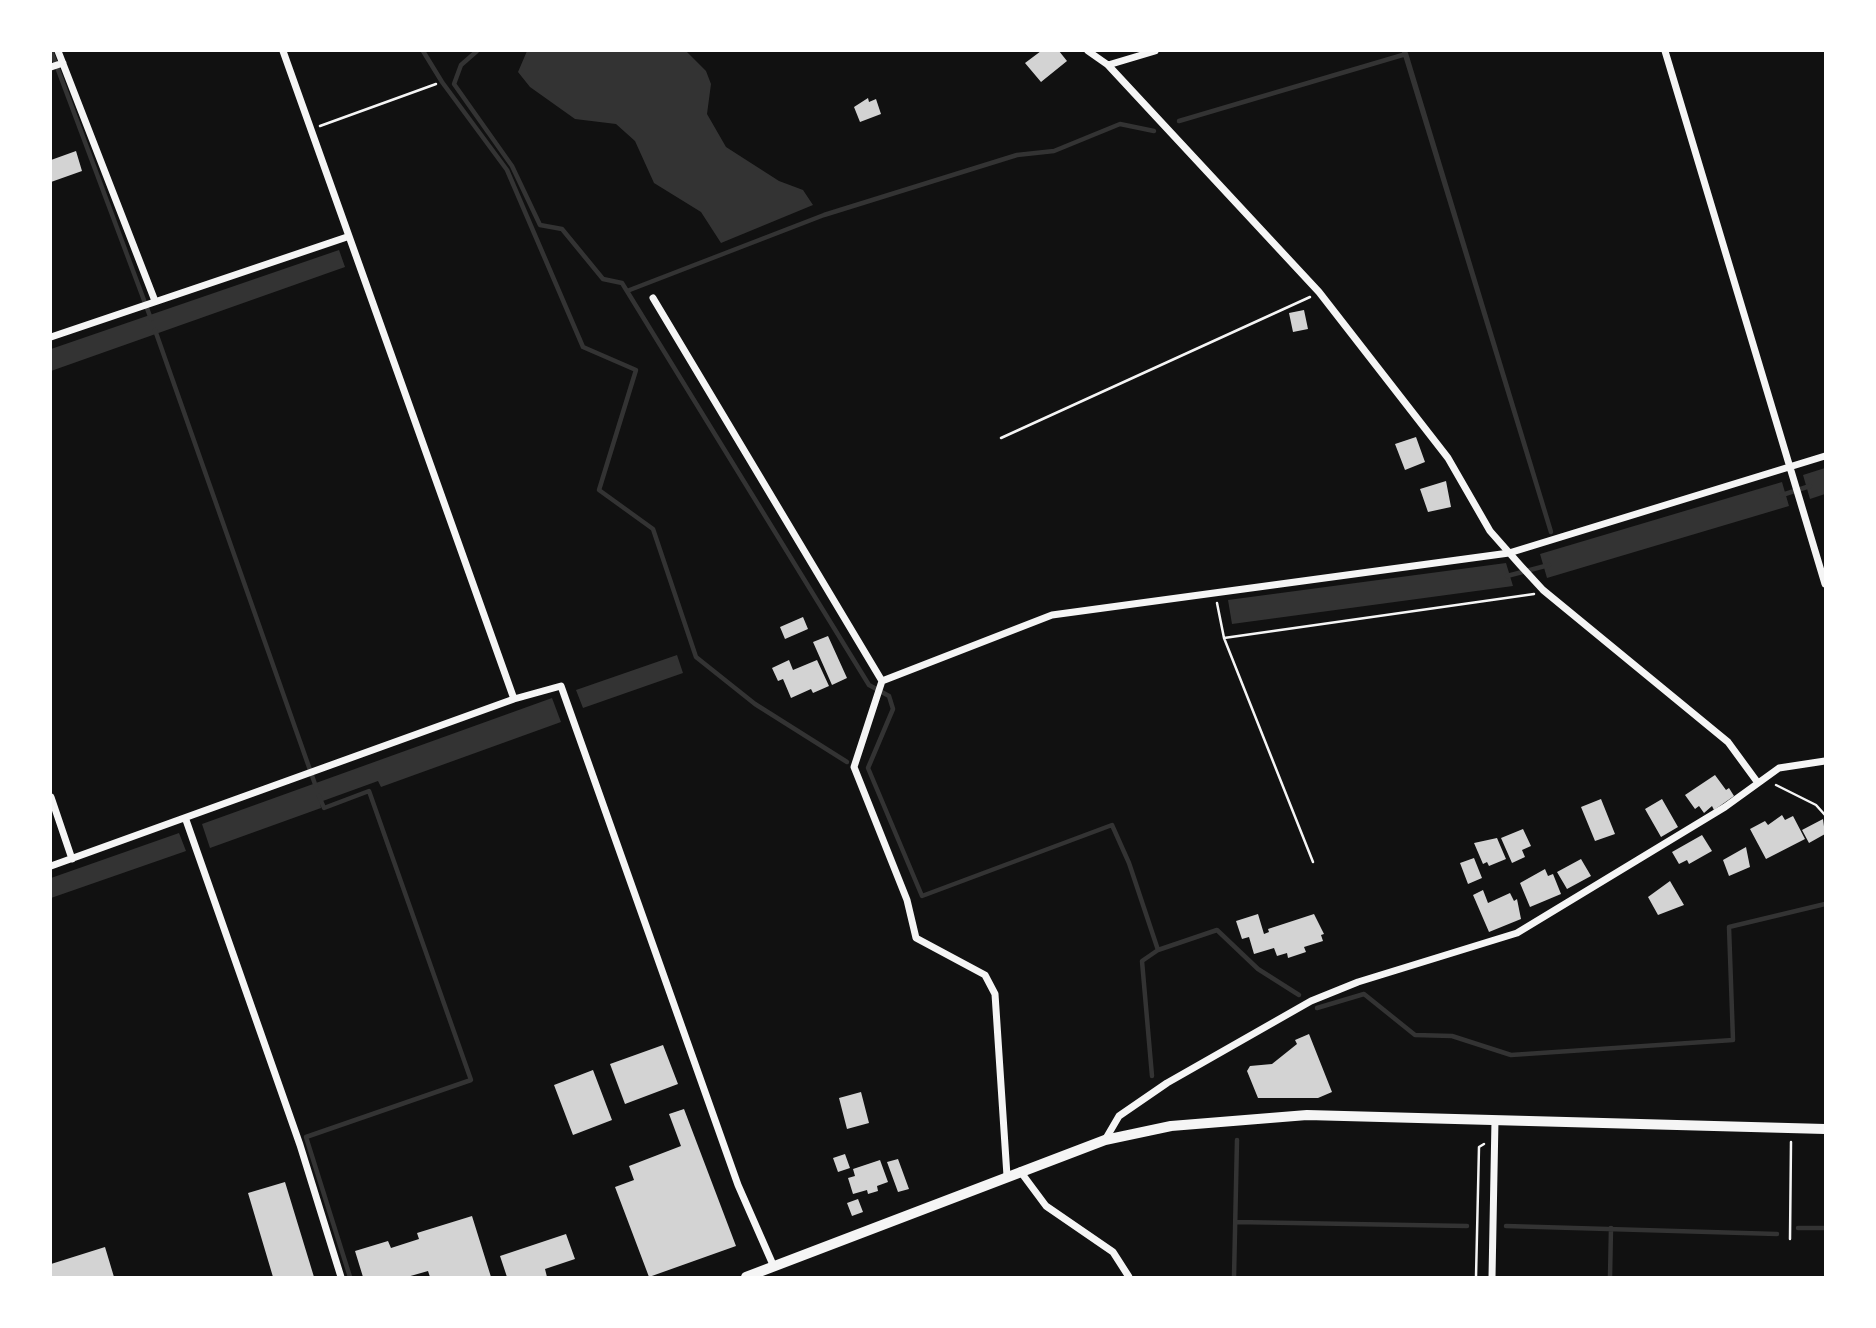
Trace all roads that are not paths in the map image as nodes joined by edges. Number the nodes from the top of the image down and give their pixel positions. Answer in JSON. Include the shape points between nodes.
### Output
{"nodes":[{"id":1,"x":58,"y":51,"type":"edge"},
{"id":2,"x":283,"y":51,"type":"edge"},
{"id":3,"x":1088,"y":51,"type":"edge"},
{"id":4,"x":1155,"y":51,"type":"edge"},
{"id":5,"x":1665,"y":51,"type":"edge"},
{"id":6,"x":62,"y":63,"type":"junction"},
{"id":7,"x":1108,"y":65,"type":"junction"},
{"id":8,"x":51,"y":67,"type":"edge"},
{"id":9,"x":347,"y":237,"type":"junction"},
{"id":10,"x":653,"y":298,"type":"dead end"},
{"id":11,"x":155,"y":301,"type":"junction"},
{"id":12,"x":51,"y":337,"type":"edge"},
{"id":13,"x":1825,"y":456,"type":"edge"},
{"id":14,"x":1790,"y":466,"type":"junction"},
{"id":15,"x":1509,"y":553,"type":"junction"},
{"id":16,"x":1825,"y":584,"type":"edge"},
{"id":17,"x":882,"y":681,"type":"junction"},
{"id":18,"x":514,"y":699,"type":"junction"},
{"id":19,"x":1825,"y":761,"type":"edge"},
{"id":20,"x":1758,"y":783,"type":"junction"},
{"id":21,"x":51,"y":797,"type":"edge"},
{"id":22,"x":186,"y":820,"type":"junction"},
{"id":23,"x":72,"y":859,"type":"junction"},
{"id":24,"x":51,"y":866,"type":"edge"},
{"id":25,"x":1495,"y":1121,"type":"junction"},
{"id":26,"x":1825,"y":1129,"type":"edge"},
{"id":27,"x":1105,"y":1140,"type":"junction"},
{"id":28,"x":1020,"y":1171,"type":"junction"},
{"id":29,"x":1007,"y":1176,"type":"junction"},
{"id":30,"x":774,"y":1267,"type":"junction"},
{"id":31,"x":341,"y":1277,"type":"edge"},
{"id":32,"x":746,"y":1277,"type":"edge"},
{"id":33,"x":1129,"y":1277,"type":"edge"},
{"id":34,"x":1492,"y":1277,"type":"edge"}],
"edges":[{"from":1,"to":6,"type":"street"},
{"from":2,"to":9,"type":"street"},
{"from":3,"to":7,"type":"street"},
{"from":4,"to":7,"type":"street"},
{"from":5,"to":14,"type":"street"},
{"from":6,"to":8,"type":"street"},
{"from":6,"to":11,"type":"street"},
{"from":7,"to":15,"type":"street","via":[[1319,292],[1448,458],[1490,531]]},
{"from":9,"to":11,"type":"street"},
{"from":9,"to":18,"type":"street"},
{"from":10,"to":17,"type":"street"},
{"from":11,"to":12,"type":"street"},
{"from":13,"to":14,"type":"street"},
{"from":14,"to":15,"type":"street"},
{"from":14,"to":16,"type":"street"},
{"from":15,"to":17,"type":"street","via":[[1052,615]]},
{"from":15,"to":20,"type":"street","via":[[1543,590],[1728,742]]},
{"from":17,"to":29,"type":"street","via":[[854,767],[907,900],[916,938],[985,975],[995,994]]},
{"from":18,"to":22,"type":"street"},
{"from":18,"to":30,"type":"street","via":[[561,686],[738,1185]]},
{"from":19,"to":20,"type":"street","via":[[1779,768]]},
{"from":20,"to":27,"type":"street","via":[[1517,933],[1311,1001],[1167,1083],[1119,1116]]},
{"from":21,"to":23,"type":"street"},
{"from":22,"to":23,"type":"street"},
{"from":22,"to":31,"type":"street","via":[[300,1145]]},
{"from":23,"to":24,"type":"street"},
{"from":25,"to":26,"type":"main road"},
{"from":25,"to":27,"type":"main road","via":[[1307,1115],[1171,1126]]},
{"from":25,"to":34,"type":"street"},
{"from":27,"to":28,"type":"main road"},
{"from":28,"to":29,"type":"main road"},
{"from":28,"to":33,"type":"street","via":[[1046,1206],[1113,1252]]},
{"from":29,"to":30,"type":"main road"},
{"from":30,"to":32,"type":"main road"}]}
